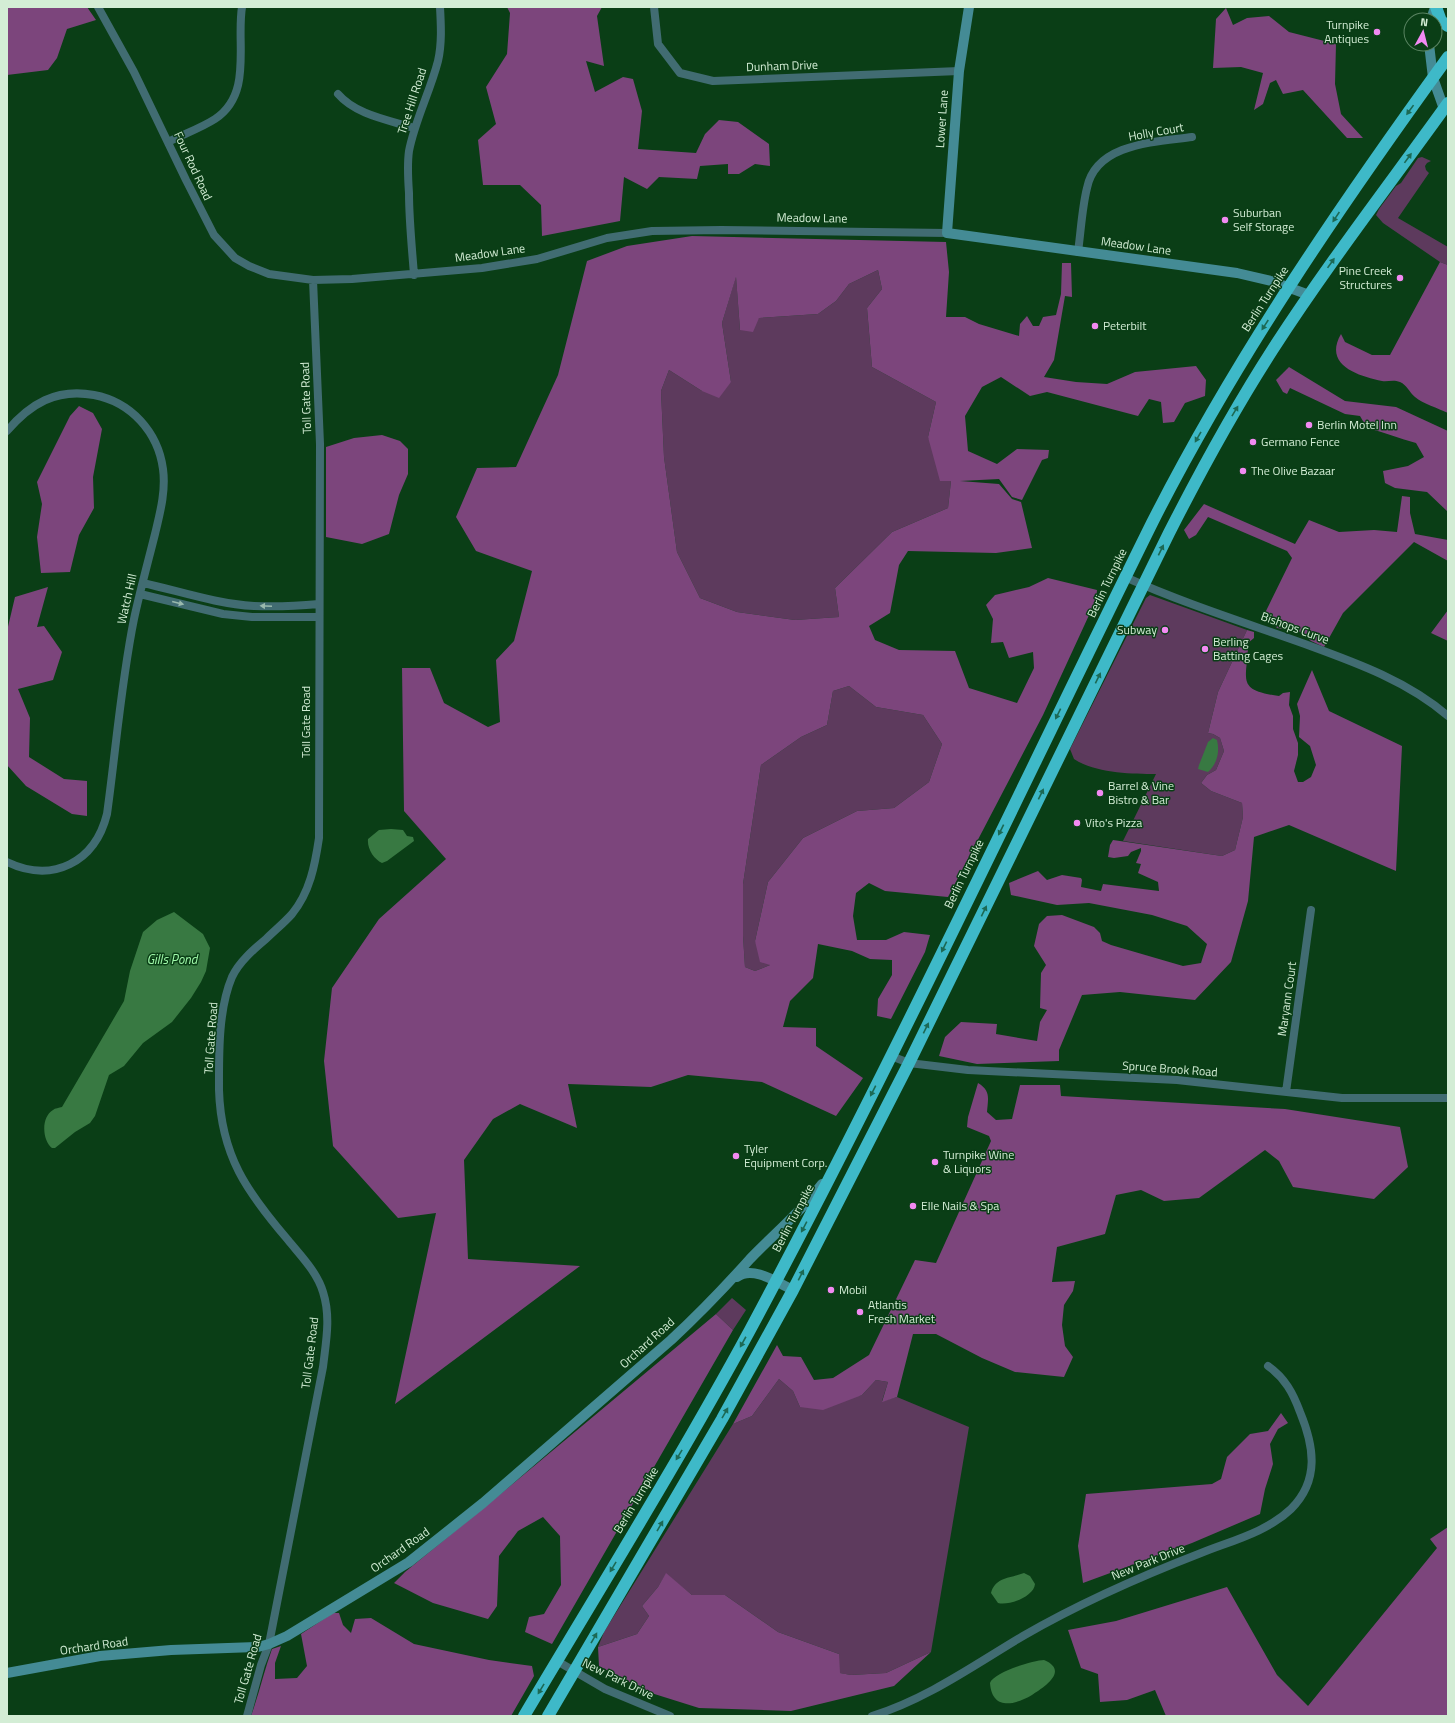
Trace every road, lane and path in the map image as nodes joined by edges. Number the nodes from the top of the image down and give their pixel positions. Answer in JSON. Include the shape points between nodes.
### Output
{"nodes":[{"id":1,"x":98,"y":7,"type":"edge"},
{"id":2,"x":242,"y":7,"type":"edge"},
{"id":3,"x":440,"y":7,"type":"edge"},
{"id":4,"x":654,"y":7,"type":"edge"},
{"id":5,"x":968,"y":7,"type":"edge"},
{"id":6,"x":1435,"y":7,"type":"edge"},
{"id":7,"x":1448,"y":26,"type":"edge"},
{"id":8,"x":1430,"y":52,"type":"edge"},
{"id":9,"x":1448,"y":57,"type":"edge"},
{"id":10,"x":959,"y":71,"type":"junction"},
{"id":11,"x":1433,"y":78,"type":"junction"},
{"id":12,"x":338,"y":94,"type":"dead end"},
{"id":13,"x":1446,"y":106,"type":"edge"},
{"id":14,"x":414,"y":128,"type":"junction"},
{"id":15,"x":1192,"y":137,"type":"dead end"},
{"id":16,"x":168,"y":142,"type":"junction"},
{"id":17,"x":947,"y":233,"type":"junction"},
{"id":18,"x":1078,"y":252,"type":"junction"},
{"id":19,"x":414,"y":275,"type":"junction"},
{"id":20,"x":313,"y":280,"type":"junction"},
{"id":21,"x":1289,"y":287,"type":"junction"},
{"id":22,"x":1309,"y":295,"type":"junction"},
{"id":23,"x":7,"y":431,"type":"edge"},
{"id":24,"x":1125,"y":577,"type":"junction"},
{"id":25,"x":143,"y":583,"type":"junction"},
{"id":26,"x":1144,"y":585,"type":"junction"},
{"id":27,"x":140,"y":594,"type":"junction"},
{"id":28,"x":198,"y":596,"type":"junction"},
{"id":29,"x":319,"y":604,"type":"junction"},
{"id":30,"x":196,"y":607,"type":"junction"},
{"id":31,"x":282,"y":607,"type":"junction"},
{"id":32,"x":319,"y":617,"type":"junction"},
{"id":33,"x":281,"y":618,"type":"junction"},
{"id":34,"x":1448,"y":716,"type":"edge"},
{"id":35,"x":7,"y":862,"type":"edge"},
{"id":36,"x":1311,"y":910,"type":"dead end"},
{"id":37,"x":891,"y":1056,"type":"junction"},
{"id":38,"x":909,"y":1063,"type":"junction"},
{"id":39,"x":1286,"y":1092,"type":"junction"},
{"id":40,"x":1448,"y":1098,"type":"edge"},
{"id":41,"x":835,"y":1168,"type":"junction"},
{"id":42,"x":775,"y":1282,"type":"junction"},
{"id":43,"x":730,"y":1283,"type":"junction"},
{"id":44,"x":793,"y":1290,"type":"junction"},
{"id":45,"x":1268,"y":1366,"type":"dead end"},
{"id":46,"x":269,"y":1644,"type":"junction"},
{"id":47,"x":557,"y":1661,"type":"junction"},
{"id":48,"x":574,"y":1671,"type":"junction"},
{"id":49,"x":7,"y":1673,"type":"edge"},
{"id":50,"x":247,"y":1716,"type":"edge"},
{"id":51,"x":524,"y":1716,"type":"edge"},
{"id":52,"x":548,"y":1716,"type":"edge"},
{"id":53,"x":670,"y":1716,"type":"edge"},
{"id":54,"x":872,"y":1716,"type":"edge"}],
"edges":[{"from":1,"to":16,"type":"street","name":"Four Rod Road","via":[[134,72]]},
{"from":2,"to":16,"type":"street","via":[[241,74],[233,100],[215,119]]},
{"from":3,"to":14,"type":"street","name":"Tree Hill Road","via":[[441,42],[438,60],[430,89]]},
{"from":4,"to":10,"type":"street","name":"Dunham Drive","via":[[658,44],[680,73],[713,81]]},
{"from":5,"to":10,"type":"street","name":"Lower Lane"},
{"from":6,"to":7,"type":"highway","via":[[1441,21]]},
{"from":8,"to":11,"type":"street"},
{"from":9,"to":11,"type":"highway","name":"Berlin Turnpike"},
{"from":10,"to":17,"type":"street","name":"Lower Lane"},
{"from":11,"to":13,"type":"street"},
{"from":11,"to":21,"type":"highway","name":"Berlin Turnpike","one_way":true},
{"from":12,"to":14,"type":"street","via":[[344,102],[356,109]]},
{"from":22,"to":13,"type":"highway","one_way":true},
{"from":14,"to":19,"type":"street","name":"Tree Hill Road","via":[[408,169]]},
{"from":15,"to":18,"type":"street","name":"Holly Court","via":[[1144,143],[1112,153],[1095,169],[1087,186]]},
{"from":16,"to":20,"type":"street","name":"Four Rod Road","via":[[206,222],[235,258],[269,274]]},
{"from":17,"to":18,"type":"street","name":"Meadow Lane"},
{"from":17,"to":19,"type":"street","name":"Meadow Lane","via":[[652,230],[607,238],[537,259]]},
{"from":18,"to":21,"type":"street","name":"Meadow Lane","via":[[1237,273]]},
{"from":19,"to":20,"type":"street","name":"Meadow Lane"},
{"from":20,"to":29,"type":"street","name":"Toll Gate Road","via":[[319,405]]},
{"from":21,"to":22,"type":"street","name":"Meadow Lane"},
{"from":21,"to":24,"type":"highway","name":"Berlin Turnpike","one_way":true,"via":[[1194,443]]},
{"from":26,"to":22,"type":"highway","one_way":true,"via":[[1190,492],[1233,414]]},
{"from":23,"to":25,"type":"street","name":"Watch Hill","via":[[32,407],[45,400],[72,393],[92,394],[111,400],[123,406],[142,422],[156,444],[164,484]]},
{"from":24,"to":26,"type":"street","name":"Bishops Curve"},
{"from":24,"to":37,"type":"highway","name":"Berlin Turnpike","one_way":true},
{"from":25,"to":27,"type":"street","name":"Watch Hill"},
{"from":25,"to":28,"type":"street"},
{"from":26,"to":34,"type":"street","name":"Bishops Curve","via":[[1370,669],[1418,693]]},
{"from":38,"to":26,"type":"highway","one_way":true},
{"from":27,"to":30,"type":"street","one_way":true},
{"from":27,"to":35,"type":"street","name":"Watch Hill","via":[[129,646],[103,830],[83,855],[72,863],[58,868],[32,871]]},
{"from":28,"to":30,"type":"street"},
{"from":31,"to":28,"type":"street","one_way":true,"via":[[253,606]]},
{"from":29,"to":31,"type":"street"},
{"from":29,"to":32,"type":"street","name":"Toll Gate Road"},
{"from":30,"to":33,"type":"street","via":[[252,618]]},
{"from":31,"to":33,"type":"street"},
{"from":32,"to":33,"type":"street"},
{"from":32,"to":46,"type":"street","name":"Toll Gate Road","via":[[320,810],[312,876],[292,914],[246,957],[233,976],[225,999],[221,1028],[222,1127],[232,1158],[243,1183],[258,1205],[315,1275],[323,1291],[328,1321],[323,1367]]},
{"from":36,"to":39,"type":"street","name":"Maryann Court"},
{"from":37,"to":38,"type":"street","name":"Spruce Brook Road"},
{"from":37,"to":41,"type":"highway","name":"Berlin Turnpike","one_way":true},
{"from":38,"to":39,"type":"street","name":"Spruce Brook Road","via":[[968,1070],[1177,1080]]},
{"from":44,"to":38,"type":"highway","one_way":true},
{"from":39,"to":40,"type":"street","name":"Spruce Brook Road","via":[[1342,1098]]},
{"from":41,"to":42,"type":"highway","name":"Berlin Turnpike","one_way":true},
{"from":41,"to":43,"type":"street","name":"Orchard Road","via":[[796,1215],[750,1259]]},
{"from":42,"to":43,"type":"street","name":"Orchard Road","via":[[753,1272],[744,1272]]},
{"from":42,"to":44,"type":"street","name":"Orchard Road"},
{"from":42,"to":47,"type":"highway","name":"Berlin Turnpike","one_way":true,"via":[[702,1416]]},
{"from":43,"to":46,"type":"street","name":"Orchard Road","via":[[671,1340],[484,1503],[428,1547],[387,1576],[287,1636]]},
{"from":48,"to":44,"type":"highway","one_way":true,"via":[[722,1419]]},
{"from":45,"to":54,"type":"street","name":"New Park Drive","via":[[1282,1378],[1293,1395],[1311,1443],[1308,1484],[1292,1509],[1265,1528],[1154,1571],[1086,1602],[1023,1636],[938,1688]]},
{"from":46,"to":49,"type":"street","name":"Orchard Road","via":[[247,1648],[171,1650],[100,1656]]},
{"from":46,"to":50,"type":"street","name":"Toll Gate Road"},
{"from":47,"to":48,"type":"street","name":"New Park Drive"},
{"from":47,"to":51,"type":"highway","name":"Berlin Turnpike","one_way":true},
{"from":48,"to":52,"type":"highway"},
{"from":48,"to":53,"type":"street","name":"New Park Drive","via":[[612,1692]]}]}
